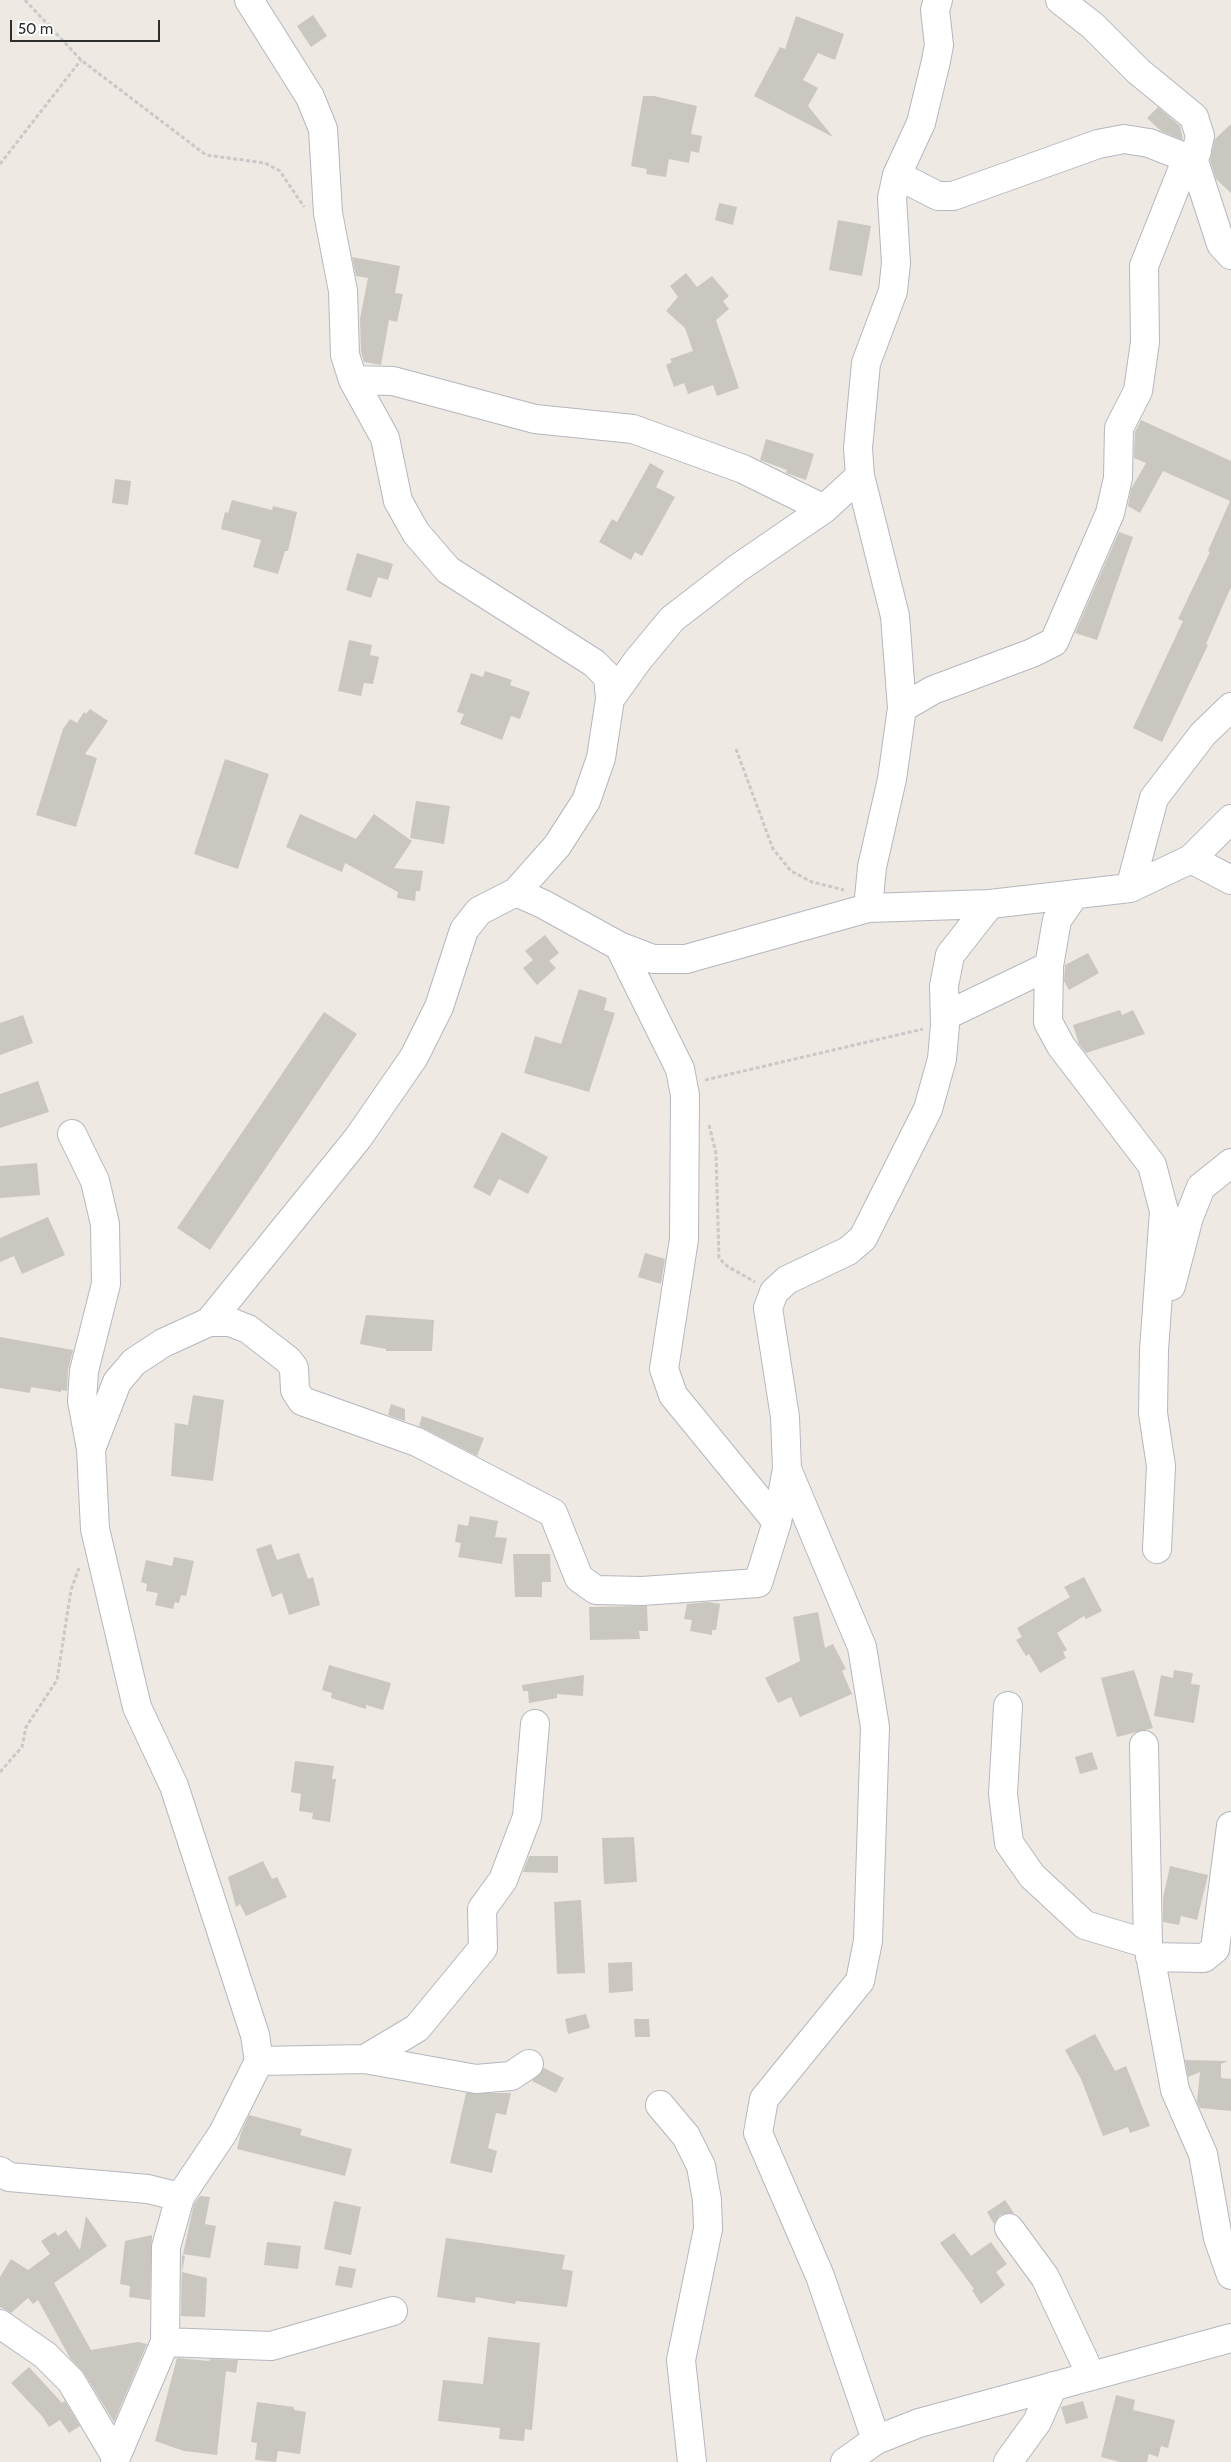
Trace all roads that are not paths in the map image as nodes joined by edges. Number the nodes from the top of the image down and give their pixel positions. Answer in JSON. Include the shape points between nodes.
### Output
{"nodes":[{"id":1,"x":249,"y":0,"type":"edge"},
{"id":2,"x":938,"y":0,"type":"edge"},
{"id":3,"x":1060,"y":0,"type":"edge"},
{"id":4,"x":1192,"y":154,"type":"junction"},
{"id":5,"x":897,"y":175,"type":"junction"},
{"id":6,"x":1231,"y":255,"type":"edge"},
{"id":7,"x":353,"y":380,"type":"junction"},
{"id":8,"x":860,"y":476,"type":"junction"},
{"id":9,"x":824,"y":509,"type":"junction"},
{"id":10,"x":610,"y":699,"type":"junction"},
{"id":11,"x":1231,"y":707,"type":"edge"},
{"id":12,"x":902,"y":708,"type":"junction"},
{"id":13,"x":1231,"y":819,"type":"edge"},
{"id":14,"x":1191,"y":859,"type":"junction"},
{"id":15,"x":1231,"y":880,"type":"edge"},
{"id":16,"x":1130,"y":888,"type":"junction"},
{"id":17,"x":516,"y":892,"type":"junction"},
{"id":18,"x":1075,"y":894,"type":"junction"},
{"id":19,"x":869,"y":902,"type":"junction"},
{"id":20,"x":990,"y":904,"type":"junction"},
{"id":21,"x":619,"y":946,"type":"junction"},
{"id":22,"x":1049,"y":966,"type":"junction"},
{"id":23,"x":945,"y":1020,"type":"junction"},
{"id":24,"x":72,"y":1134,"type":"dead end"},
{"id":25,"x":1231,"y":1163,"type":"edge"},
{"id":26,"x":209,"y":1322,"type":"junction"},
{"id":27,"x":1154,"y":1350,"type":"junction"},
{"id":28,"x":91,"y":1449,"type":"junction"},
{"id":29,"x":787,"y":1470,"type":"junction"},
{"id":30,"x":777,"y":1522,"type":"junction"},
{"id":31,"x":1158,"y":1549,"type":"dead end"},
{"id":32,"x":1008,"y":1706,"type":"dead end"},
{"id":33,"x":534,"y":1724,"type":"dead end"},
{"id":34,"x":1144,"y":1745,"type":"dead end"},
{"id":35,"x":1231,"y":1826,"type":"edge"},
{"id":36,"x":1149,"y":1951,"type":"junction"},
{"id":37,"x":365,"y":2059,"type":"junction"},
{"id":38,"x":259,"y":2061,"type":"junction"},
{"id":39,"x":529,"y":2064,"type":"dead end"},
{"id":40,"x":660,"y":2104,"type":"dead end"},
{"id":41,"x":0,"y":2171,"type":"edge"},
{"id":42,"x":180,"y":2197,"type":"junction"},
{"id":43,"x":1009,"y":2228,"type":"dead end"},
{"id":44,"x":1231,"y":2275,"type":"edge"},
{"id":45,"x":393,"y":2311,"type":"dead end"},
{"id":46,"x":0,"y":2324,"type":"edge"},
{"id":47,"x":1231,"y":2338,"type":"edge"},
{"id":48,"x":166,"y":2342,"type":"junction"},
{"id":49,"x":1091,"y":2375,"type":"junction"},
{"id":50,"x":1053,"y":2386,"type":"junction"},
{"id":51,"x":876,"y":2440,"type":"junction"},
{"id":52,"x":115,"y":2460,"type":"edge"},
{"id":53,"x":692,"y":2462,"type":"edge"},
{"id":54,"x":845,"y":2462,"type":"edge"},
{"id":55,"x":1008,"y":2462,"type":"edge"}],
"edges":[{"from":1,"to":7,"type":"street","via":[[310,96],[323,129],[328,213],[343,291],[345,355]]},
{"from":2,"to":5,"type":"street","via":[[936,61],[921,123]]},
{"from":3,"to":4,"type":"street","via":[[1094,26],[1138,71],[1194,117],[1200,136]]},
{"from":4,"to":5,"type":"street","via":[[1124,139],[1098,144],[953,196],[938,196]]},
{"from":4,"to":6,"type":"street","via":[[1221,244]]},
{"from":4,"to":12,"type":"street","via":[[1144,266],[1145,342],[1138,391],[1119,428],[1118,478],[1110,513],[1059,633],[1054,642],[1032,653],[933,690]]},
{"from":5,"to":8,"type":"street","via":[[892,198],[896,263],[893,291],[866,363],[858,448]]},
{"from":7,"to":9,"type":"street","via":[[393,381],[535,418],[633,429],[743,469]]},
{"from":7,"to":10,"type":"street","via":[[385,438],[398,501],[416,533],[448,570],[594,664],[608,677]]},
{"from":8,"to":9,"type":"street"},
{"from":8,"to":12,"type":"street","via":[[895,616]]},
{"from":9,"to":10,"type":"street","via":[[738,568],[672,620]]},
{"from":10,"to":17,"type":"street","via":[[601,758],[586,801],[557,846]]},
{"from":11,"to":16,"type":"street","via":[[1203,734],[1154,798]]},
{"from":12,"to":19,"type":"street","via":[[892,779],[872,867]]},
{"from":13,"to":14,"type":"street"},
{"from":14,"to":15,"type":"street"},
{"from":14,"to":16,"type":"street"},
{"from":16,"to":18,"type":"street"},
{"from":17,"to":21,"type":"street"},
{"from":17,"to":26,"type":"street","via":[[478,911],[464,930],[440,1007],[414,1057],[358,1138]]},
{"from":18,"to":20,"type":"street"},
{"from":18,"to":22,"type":"street","via":[[1057,920]]},
{"from":19,"to":20,"type":"street"},
{"from":19,"to":21,"type":"street","via":[[686,959],[653,959]]},
{"from":20,"to":23,"type":"street","via":[[950,955],[944,986]]},
{"from":21,"to":30,"type":"street","via":[[680,1069],[685,1095],[684,1239],[664,1370],[673,1396]]},
{"from":22,"to":23,"type":"street"},
{"from":22,"to":27,"type":"street","via":[[1048,1022],[1061,1046],[1152,1165],[1164,1211]]},
{"from":23,"to":29,"type":"street","via":[[942,1059],[928,1110],[863,1238],[848,1251],[787,1280],[774,1292],[768,1308],[785,1417]]},
{"from":24,"to":28,"type":"street","via":[[95,1181],[105,1224],[106,1284],[84,1371],[82,1402]]},
{"from":25,"to":27,"type":"street","via":[[1201,1187]]},
{"from":26,"to":28,"type":"street","via":[[163,1342],[134,1362],[117,1382]]},
{"from":26,"to":30,"type":"street","via":[[230,1322],[248,1329],[288,1360],[294,1368],[295,1390],[302,1401],[416,1442],[553,1512],[579,1578],[596,1590],[642,1591],[758,1583]]},
{"from":27,"to":31,"type":"street","via":[[1153,1413],[1160,1466]]},
{"from":28,"to":38,"type":"street","via":[[95,1529],[138,1708],[174,1786],[255,2035]]},
{"from":29,"to":30,"type":"street"},
{"from":29,"to":51,"type":"street","via":[[862,1647],[875,1727],[868,1942],[860,1980],[764,2099],[758,2133],[820,2276]]},
{"from":32,"to":36,"type":"street","via":[[1003,1794],[1009,1844],[1032,1876],[1085,1925]]},
{"from":33,"to":37,"type":"street","via":[[527,1817],[503,1880],[482,1909],[483,1948],[417,2028]]},
{"from":34,"to":36,"type":"street"},
{"from":35,"to":36,"type":"street","via":[[1215,1949],[1204,1958]]},
{"from":36,"to":44,"type":"street","via":[[1175,2090],[1203,2154],[1218,2238]]},
{"from":37,"to":38,"type":"street"},
{"from":37,"to":39,"type":"street","via":[[476,2079],[511,2076]]},
{"from":38,"to":42,"type":"street","via":[[223,2133]]},
{"from":40,"to":53,"type":"street","via":[[686,2136],[701,2166],[707,2200],[708,2229],[681,2360]]},
{"from":41,"to":42,"type":"street","via":[[9,2177],[148,2189]]},
{"from":42,"to":48,"type":"street","via":[[166,2247]]},
{"from":43,"to":49,"type":"street","via":[[1045,2277]]},
{"from":45,"to":48,"type":"street","via":[[271,2346]]},
{"from":46,"to":52,"type":"street","via":[[45,2355],[71,2381]]},
{"from":47,"to":49,"type":"street"},
{"from":48,"to":52,"type":"street"},
{"from":49,"to":50,"type":"street"},
{"from":50,"to":51,"type":"street","via":[[919,2423]]},
{"from":50,"to":55,"type":"street","via":[[1037,2422]]},
{"from":51,"to":54,"type":"street"}]}
